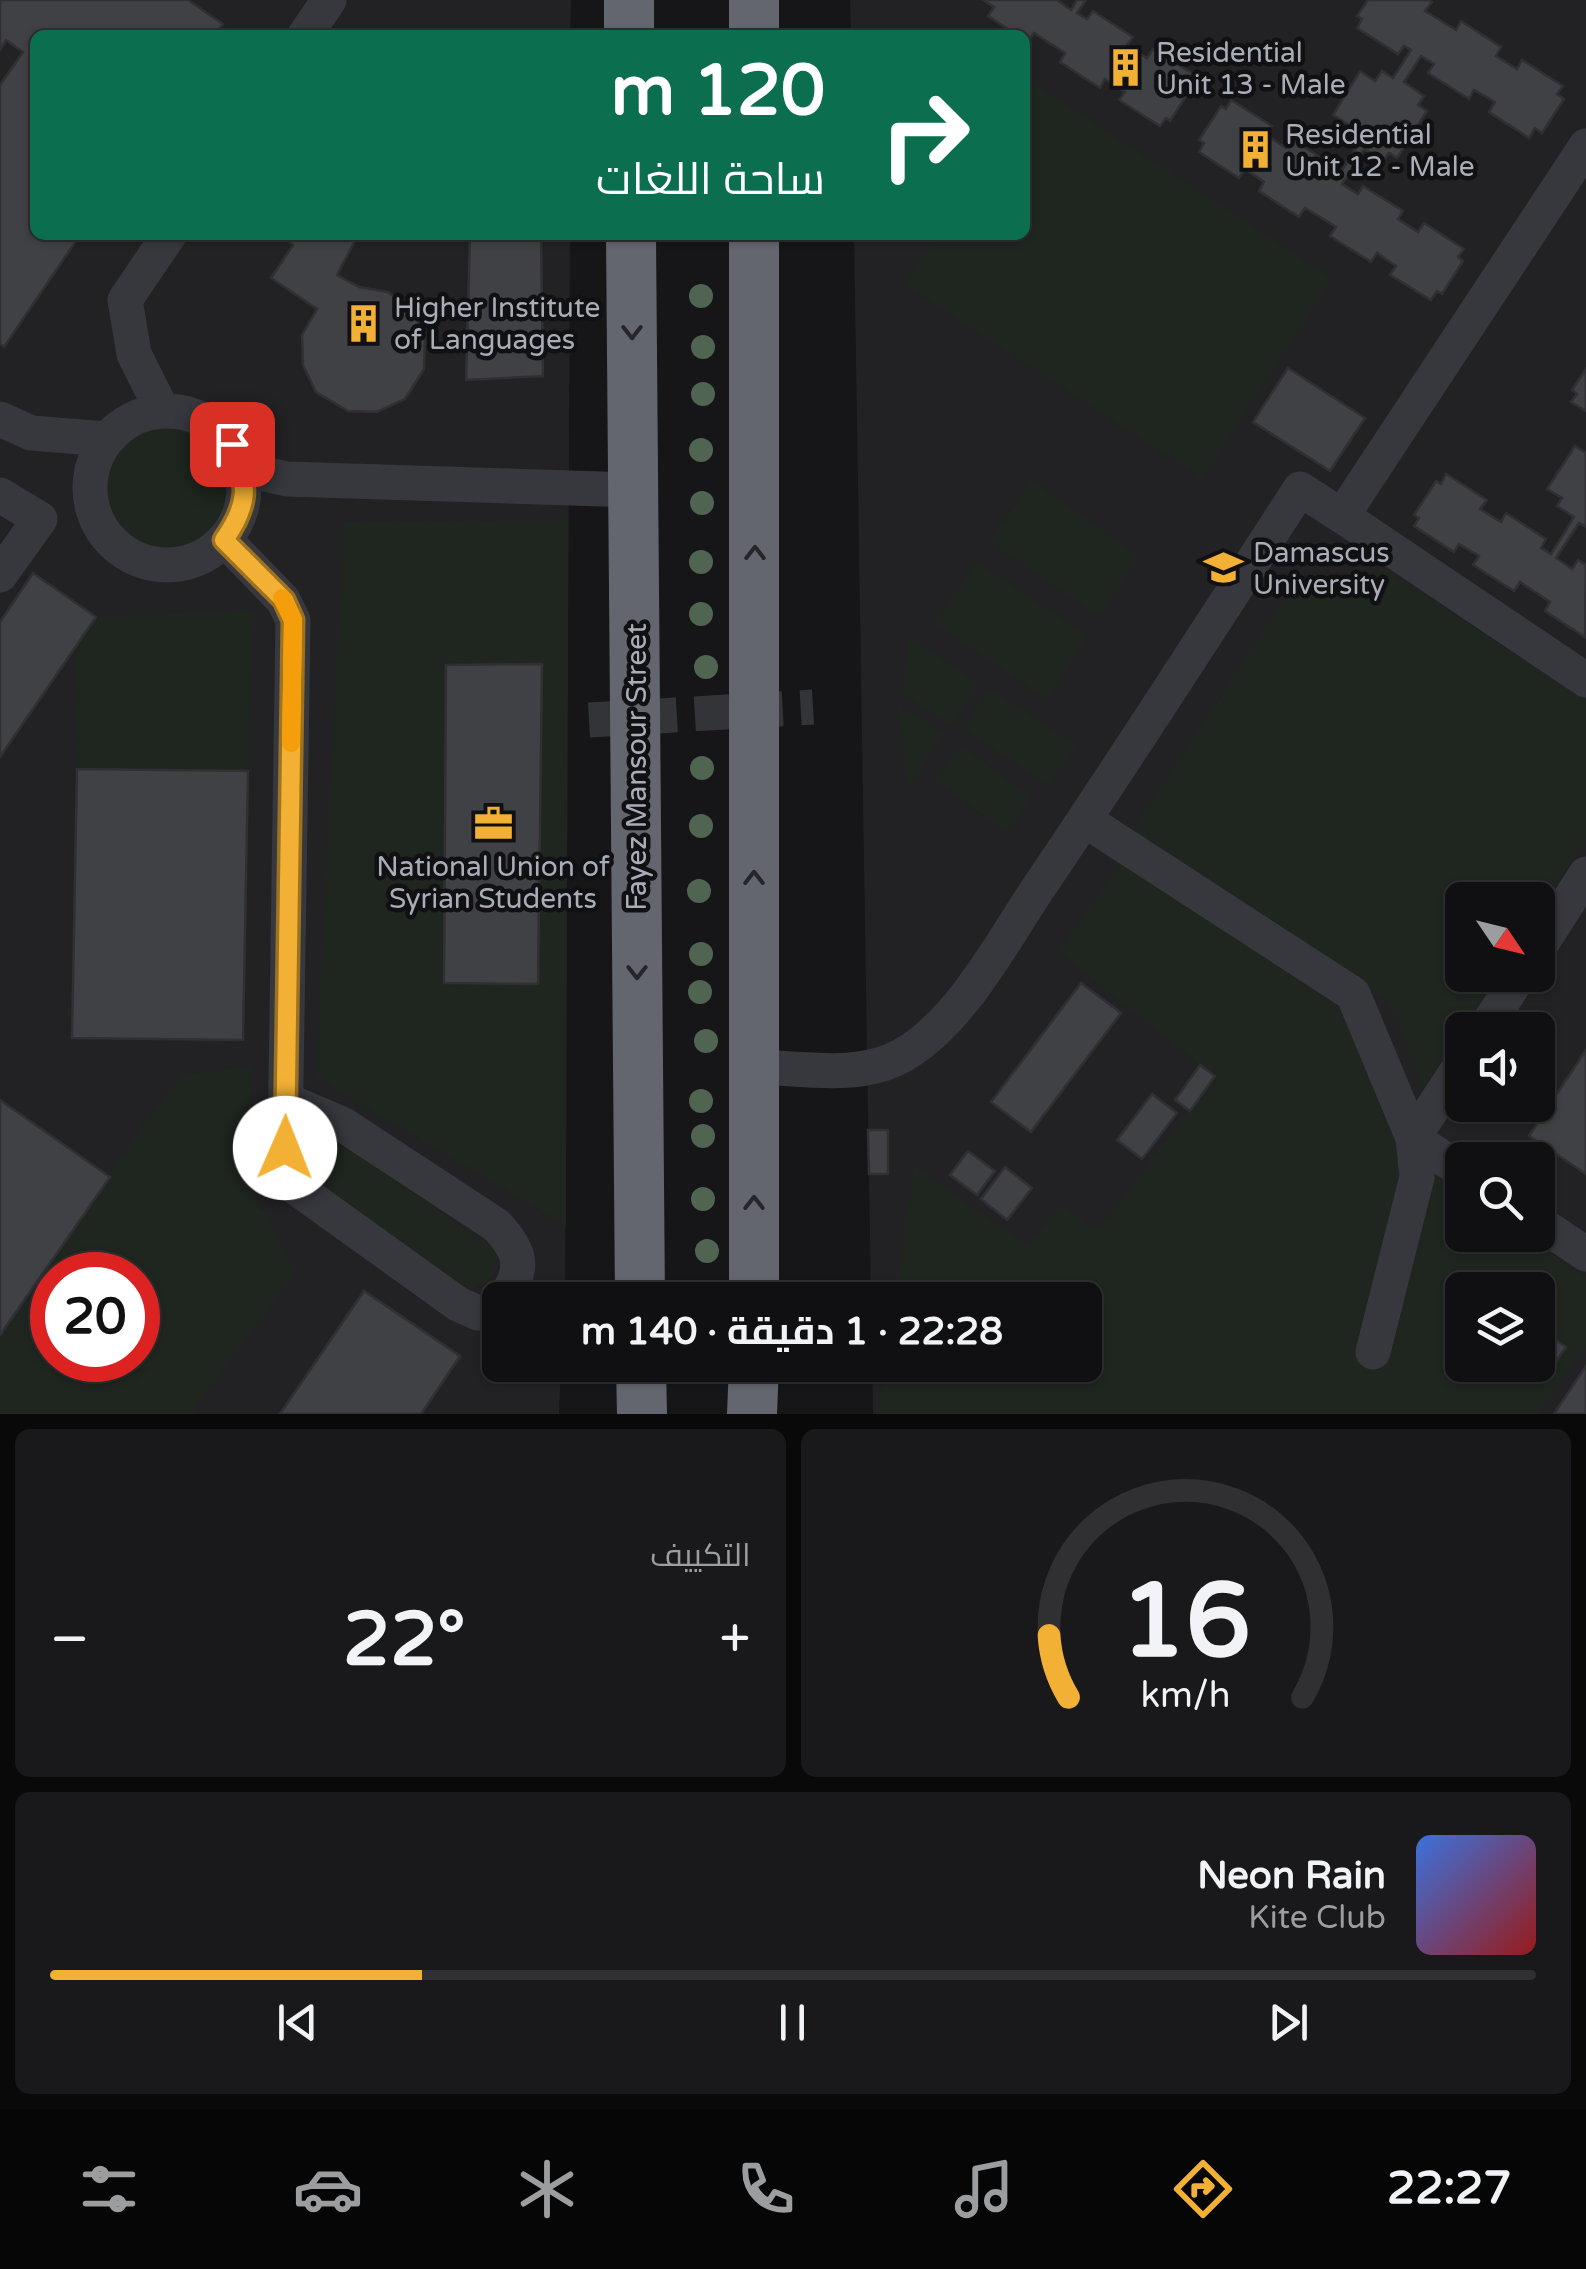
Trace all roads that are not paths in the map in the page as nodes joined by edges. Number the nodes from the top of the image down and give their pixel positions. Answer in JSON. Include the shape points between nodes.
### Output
{"nodes":[{"id":1,"x":629,"y":0,"type":"edge"},
{"id":2,"x":754,"y":0,"type":"edge"},
{"id":3,"x":629,"y":30,"type":"edge"},
{"id":4,"x":754,"y":30,"type":"edge"},
{"id":5,"x":1586,"y":146,"type":"edge"},
{"id":6,"x":166,"y":240,"type":"edge"},
{"id":7,"x":631,"y":240,"type":"edge"},
{"id":8,"x":754,"y":240,"type":"edge"},
{"id":9,"x":162,"y":410,"type":"junction"},
{"id":10,"x":0,"y":419,"type":"edge"},
{"id":11,"x":106,"y":439,"type":"junction"},
{"id":12,"x":243,"y":470,"type":"junction"},
{"id":13,"x":90,"y":479,"type":"junction"},
{"id":14,"x":633,"y":490,"type":"junction"},
{"id":15,"x":0,"y":495,"type":"edge"},
{"id":16,"x":1342,"y":516,"type":"junction"},
{"id":17,"x":40,"y":519,"type":"junction"},
{"id":18,"x":224,"y":540,"type":"junction"},
{"id":19,"x":0,"y":576,"type":"edge"},
{"id":20,"x":1586,"y":680,"type":"edge"},
{"id":21,"x":1084,"y":820,"type":"junction"},
{"id":22,"x":1586,"y":874,"type":"edge"},
{"id":23,"x":1555,"y":922,"type":"edge"},
{"id":24,"x":754,"y":1067,"type":"junction"},
{"id":25,"x":1445,"y":1089,"type":"edge"},
{"id":26,"x":286,"y":1100,"type":"junction"},
{"id":27,"x":1413,"y":1138,"type":"junction"},
{"id":28,"x":1445,"y":1160,"type":"edge"},
{"id":29,"x":1555,"y":1233,"type":"edge"},
{"id":30,"x":1586,"y":1254,"type":"edge"},
{"id":31,"x":512,"y":1282,"type":"edge"},
{"id":32,"x":640,"y":1282,"type":"edge"},
{"id":33,"x":754,"y":1282,"type":"edge"},
{"id":34,"x":482,"y":1313,"type":"edge"},
{"id":35,"x":1374,"y":1352,"type":"dead end"}],
"edges":[{"from":1,"to":3,"type":"highway"},
{"from":2,"to":4,"type":"highway"},
{"from":5,"to":16,"type":"lane"},
{"from":6,"to":9,"type":"lane","via":[[125,300],[134,354]]},
{"from":7,"to":14,"type":"highway","name":"Fayez Mansour Street","one_way":true},
{"from":24,"to":8,"type":"highway","one_way":true},
{"from":9,"to":11,"type":"lane","via":[[141,414]]},
{"from":9,"to":12,"type":"lane","via":[[214,425]]},
{"from":10,"to":11,"type":"lane","via":[[31,432]]},
{"from":11,"to":13,"type":"lane"},
{"from":12,"to":14,"type":"lane","via":[[287,478]]},
{"from":12,"to":18,"type":"lane","via":[[239,519]]},
{"from":13,"to":17,"type":"lane"},
{"from":13,"to":18,"type":"lane","via":[[99,526],[135,559],[182,564]]},
{"from":14,"to":32,"type":"highway","name":"Fayez Mansour Street","one_way":true},
{"from":15,"to":17,"type":"lane"},
{"from":16,"to":20,"type":"lane"},
{"from":16,"to":21,"type":"lane","via":[[1300,489]]},
{"from":17,"to":19,"type":"lane"},
{"from":18,"to":26,"type":"lane","via":[[284,600],[293,620]]},
{"from":21,"to":24,"type":"lane","via":[[936,1032],[902,1056],[864,1070]]},
{"from":21,"to":27,"type":"lane","via":[[1353,994]]},
{"from":22,"to":23,"type":"lane"},
{"from":33,"to":24,"type":"highway","one_way":true},
{"from":25,"to":27,"type":"lane"},
{"from":26,"to":31,"type":"lane","via":[[342,1124],[496,1225],[514,1244],[520,1266]]},
{"from":26,"to":34,"type":"lane","via":[[285,1148],[295,1186],[458,1304]]},
{"from":27,"to":28,"type":"lane"},
{"from":27,"to":35,"type":"lane","via":[[1417,1177]]},
{"from":29,"to":30,"type":"lane"}]}
